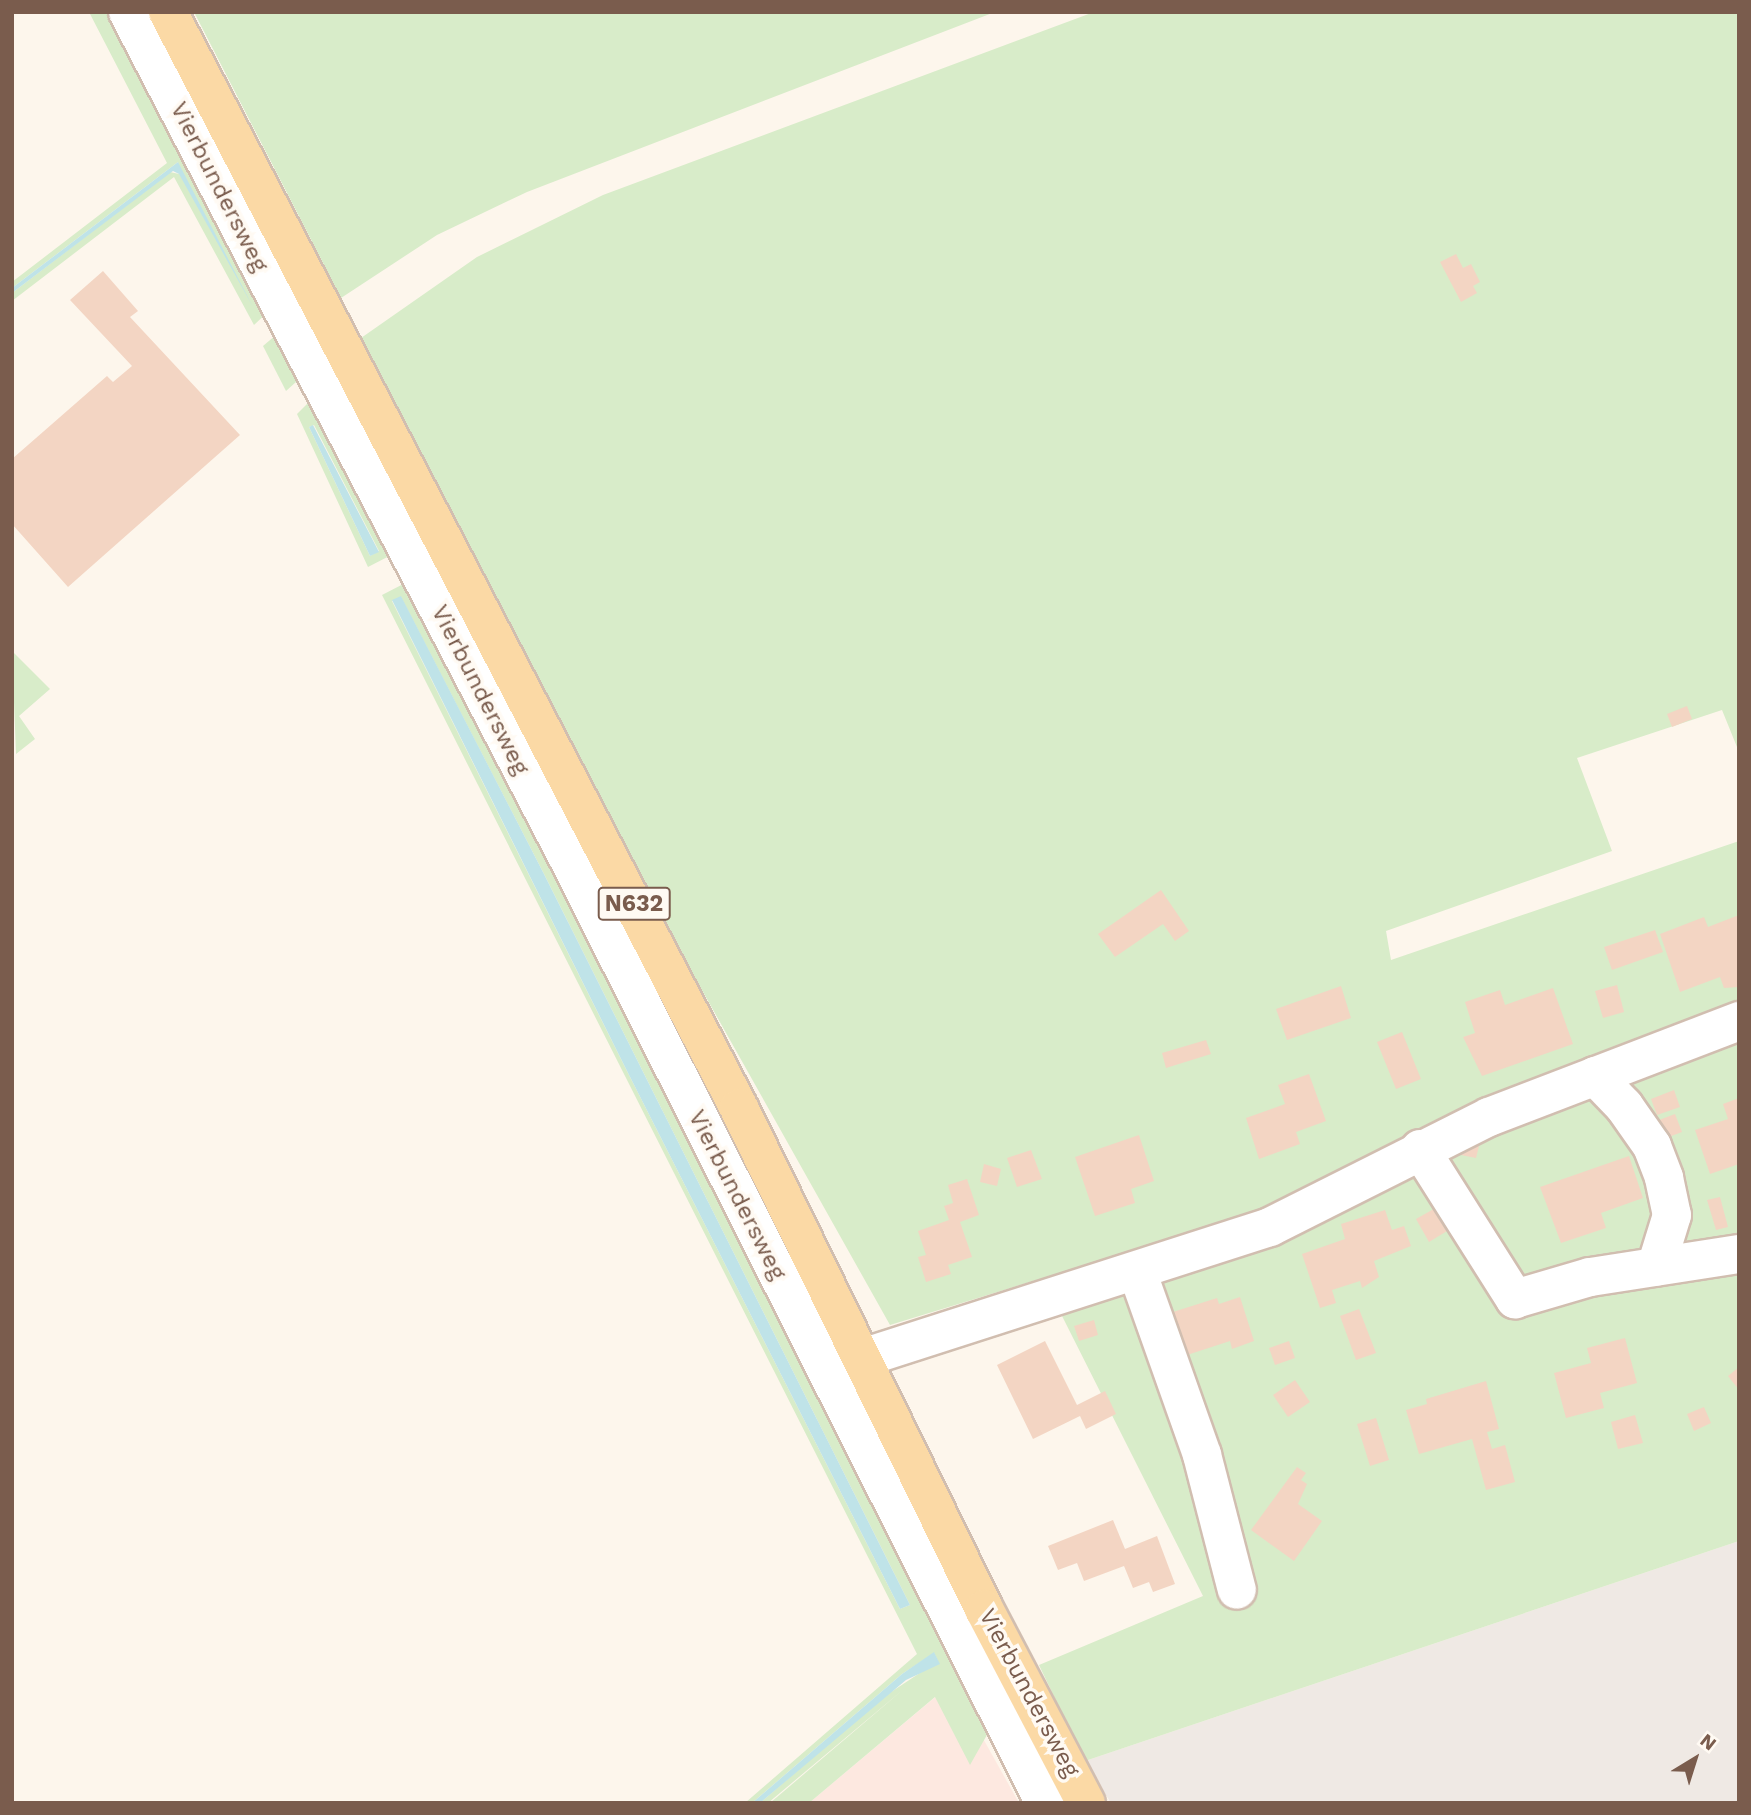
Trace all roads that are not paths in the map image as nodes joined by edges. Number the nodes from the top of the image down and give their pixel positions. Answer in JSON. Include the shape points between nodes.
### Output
{"nodes":[{"id":1,"x":128,"y":12,"type":"edge"},
{"id":2,"x":168,"y":12,"type":"edge"},
{"id":3,"x":1739,"y":1021,"type":"edge"},
{"id":4,"x":1595,"y":1076,"type":"junction"},
{"id":5,"x":1420,"y":1149,"type":"junction"},
{"id":6,"x":1739,"y":1254,"type":"edge"},
{"id":7,"x":1656,"y":1267,"type":"junction"},
{"id":8,"x":1137,"y":1271,"type":"junction"},
{"id":9,"x":861,"y":1357,"type":"junction"},
{"id":10,"x":825,"y":1370,"type":"junction"},
{"id":11,"x":1237,"y":1590,"type":"dead end"},
{"id":12,"x":1050,"y":1794,"type":"edge"}],
"edges":[{"from":1,"to":10,"type":"street","name":"Vierbundersweg","via":[[567,856]]},
{"from":2,"to":9,"type":"main road","name":"Vierbundersweg","number":"N632","via":[[733,1095]]},
{"from":3,"to":4,"type":"street"},
{"from":4,"to":5,"type":"street"},
{"from":4,"to":7,"type":"street","via":[[1624,1106],[1652,1146],[1664,1178],[1672,1215]]},
{"from":5,"to":7,"type":"street","via":[[1515,1299],[1590,1277]]},
{"from":5,"to":8,"type":"street","via":[[1270,1227]]},
{"from":6,"to":7,"type":"street"},
{"from":8,"to":9,"type":"street"},
{"from":8,"to":11,"type":"street","via":[[1194,1428]]},
{"from":9,"to":10,"type":"street"},
{"from":9,"to":12,"type":"main road","name":"Vierbundersweg","number":"N632"},
{"from":10,"to":12,"type":"street","name":"Vierbundersweg"}]}
